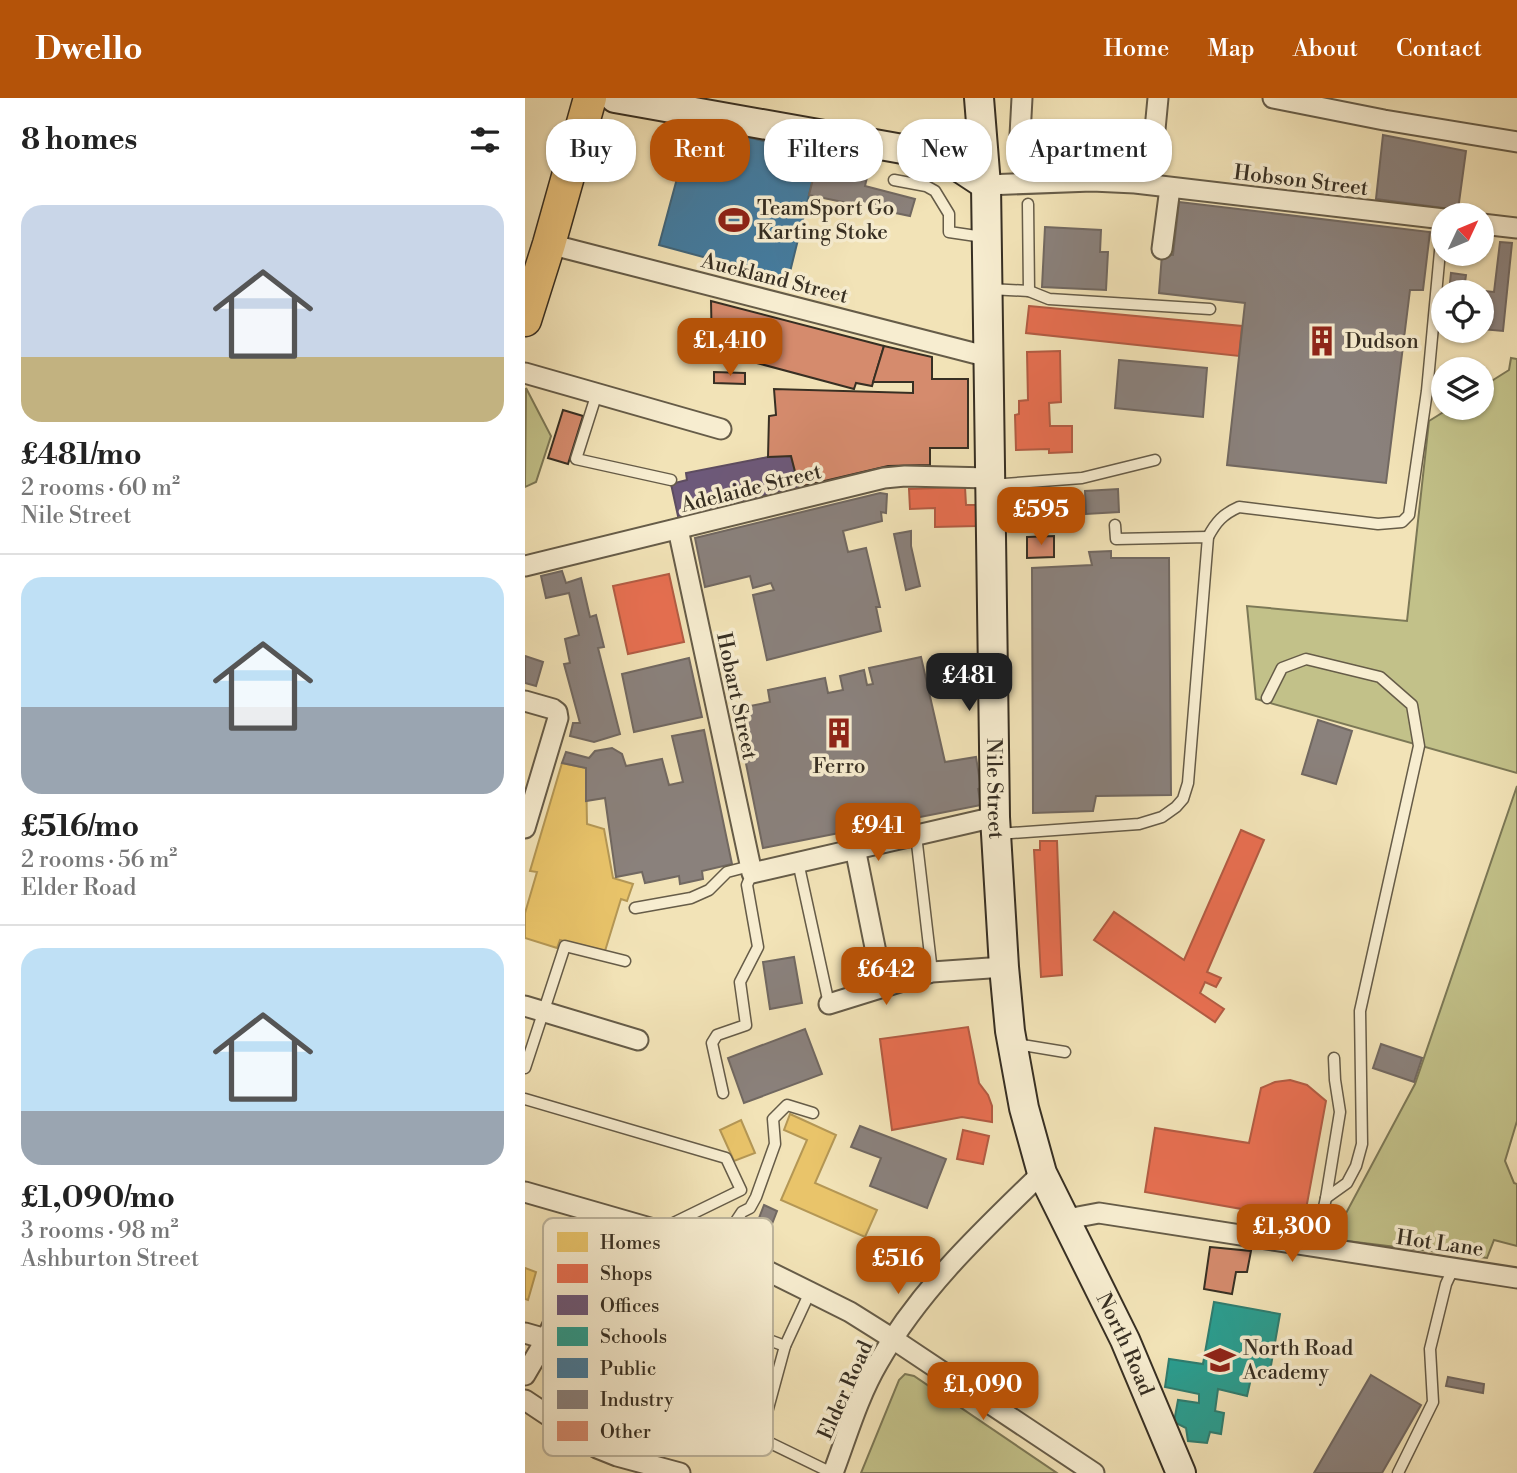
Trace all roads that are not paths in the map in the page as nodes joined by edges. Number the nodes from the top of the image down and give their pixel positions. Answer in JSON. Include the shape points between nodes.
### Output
{"nodes":[{"id":1,"x":590,"y":98,"type":"edge"},
{"id":2,"x":615,"y":98,"type":"edge"},
{"id":3,"x":979,"y":98,"type":"edge"},
{"id":4,"x":1022,"y":98,"type":"edge"},
{"id":5,"x":1158,"y":98,"type":"edge"},
{"id":6,"x":1273,"y":98,"type":"edge"},
{"id":7,"x":1350,"y":105,"type":"edge"},
{"id":8,"x":981,"y":119,"type":"edge"},
{"id":9,"x":1021,"y":119,"type":"edge"},
{"id":10,"x":1156,"y":119,"type":"edge"},
{"id":11,"x":1517,"y":142,"type":"edge"},
{"id":12,"x":897,"y":148,"type":"edge"},
{"id":13,"x":894,"y":180,"type":"dead end"},
{"id":14,"x":981,"y":182,"type":"edge"},
{"id":15,"x":986,"y":182,"type":"edge"},
{"id":16,"x":986,"y":185,"type":"junction"},
{"id":17,"x":1170,"y":188,"type":"junction"},
{"id":18,"x":1028,"y":204,"type":"dead end"},
{"id":19,"x":1431,"y":218,"type":"edge"},
{"id":20,"x":1495,"y":225,"type":"edge"},
{"id":21,"x":1517,"y":228,"type":"edge"},
{"id":22,"x":987,"y":236,"type":"junction"},
{"id":23,"x":549,"y":244,"type":"junction"},
{"id":24,"x":1162,"y":249,"type":"dead end"},
{"id":25,"x":1439,"y":266,"type":"edge"},
{"id":26,"x":988,"y":289,"type":"junction"},
{"id":27,"x":1029,"y":291,"type":"junction"},
{"id":28,"x":1210,"y":309,"type":"dead end"},
{"id":29,"x":525,"y":320,"type":"edge"},
{"id":30,"x":989,"y":357,"type":"junction"},
{"id":31,"x":525,"y":373,"type":"edge"},
{"id":32,"x":597,"y":393,"type":"junction"},
{"id":33,"x":721,"y":429,"type":"dead end"},
{"id":34,"x":1155,"y":460,"type":"dead end"},
{"id":35,"x":671,"y":480,"type":"dead end"},
{"id":36,"x":991,"y":482,"type":"junction"},
{"id":37,"x":1115,"y":525,"type":"dead end"},
{"id":38,"x":678,"y":529,"type":"junction"},
{"id":39,"x":1208,"y":537,"type":"junction"},
{"id":40,"x":525,"y":566,"type":"edge"},
{"id":41,"x":1267,"y":698,"type":"dead end"},
{"id":42,"x":525,"y":701,"type":"edge"},
{"id":43,"x":995,"y":825,"type":"junction"},
{"id":44,"x":525,"y":828,"type":"edge"},
{"id":45,"x":916,"y":834,"type":"junction"},
{"id":46,"x":855,"y":848,"type":"junction"},
{"id":47,"x":798,"y":861,"type":"junction"},
{"id":48,"x":751,"y":870,"type":"junction"},
{"id":49,"x":635,"y":908,"type":"dead end"},
{"id":50,"x":625,"y":961,"type":"dead end"},
{"id":51,"x":1004,"y":967,"type":"junction"},
{"id":52,"x":932,"y":972,"type":"junction"},
{"id":53,"x":883,"y":987,"type":"junction"},
{"id":54,"x":829,"y":1004,"type":"joint"},
{"id":55,"x":534,"y":1009,"type":"edge"},
{"id":56,"x":638,"y":1040,"type":"dead end"},
{"id":57,"x":1012,"y":1044,"type":"junction"},
{"id":58,"x":1065,"y":1052,"type":"dead end"},
{"id":59,"x":1335,"y":1058,"type":"dead end"},
{"id":60,"x":525,"y":1068,"type":"edge"},
{"id":61,"x":723,"y":1093,"type":"dead end"},
{"id":62,"x":525,"y":1099,"type":"edge"},
{"id":63,"x":813,"y":1113,"type":"dead end"},
{"id":64,"x":1042,"y":1173,"type":"junction"},
{"id":65,"x":525,"y":1192,"type":"edge"},
{"id":66,"x":1326,"y":1198,"type":"junction"},
{"id":67,"x":605,"y":1216,"type":"joint"},
{"id":68,"x":612,"y":1218,"type":"edge"},
{"id":69,"x":683,"y":1218,"type":"edge"},
{"id":70,"x":738,"y":1218,"type":"edge"},
{"id":71,"x":1067,"y":1219,"type":"junction"},
{"id":72,"x":1315,"y":1247,"type":"junction"},
{"id":73,"x":1453,"y":1269,"type":"junction"},
{"id":74,"x":773,"y":1274,"type":"edge"},
{"id":75,"x":1517,"y":1278,"type":"edge"},
{"id":76,"x":810,"y":1292,"type":"junction"},
{"id":77,"x":525,"y":1333,"type":"edge"},
{"id":78,"x":543,"y":1338,"type":"edge"},
{"id":79,"x":893,"y":1339,"type":"junction"},
{"id":80,"x":773,"y":1341,"type":"edge"},
{"id":81,"x":543,"y":1344,"type":"edge"},
{"id":82,"x":785,"y":1346,"type":"junction"},
{"id":83,"x":525,"y":1375,"type":"edge"},
{"id":84,"x":773,"y":1392,"type":"edge"},
{"id":85,"x":525,"y":1400,"type":"edge"},
{"id":86,"x":543,"y":1412,"type":"edge"},
{"id":87,"x":773,"y":1444,"type":"edge"},
{"id":88,"x":617,"y":1456,"type":"edge"},
{"id":89,"x":680,"y":1473,"type":"edge"},
{"id":90,"x":833,"y":1473,"type":"edge"},
{"id":91,"x":1094,"y":1473,"type":"edge"},
{"id":92,"x":1181,"y":1473,"type":"edge"},
{"id":93,"x":1398,"y":1473,"type":"edge"}],
"edges":[{"from":1,"to":23,"type":"main road"},
{"from":2,"to":12,"type":"main road"},
{"from":3,"to":8,"type":"main road","name":"Nile Street"},
{"from":4,"to":9,"type":"street"},
{"from":5,"to":10,"type":"street"},
{"from":6,"to":7,"type":"street"},
{"from":7,"to":11,"type":"street"},
{"from":13,"to":22,"type":"lane","via":[[935,191],[949,214],[949,232]]},
{"from":14,"to":16,"type":"main road"},
{"from":15,"to":16,"type":"main road","name":"Nile Street"},
{"from":16,"to":17,"type":"street","name":"Hobson Street","via":[[1092,181]]},
{"from":16,"to":22,"type":"main road","name":"Nile Street"},
{"from":17,"to":19,"type":"street","name":"Hobson Street"},
{"from":17,"to":24,"type":"street"},
{"from":18,"to":27,"type":"lane"},
{"from":20,"to":21,"type":"street"},
{"from":22,"to":26,"type":"main road","name":"Nile Street"},
{"from":23,"to":29,"type":"main road"},
{"from":23,"to":30,"type":"street","name":"Auckland Street"},
{"from":25,"to":39,"type":"lane","via":[[1409,515],[1402,522],[1378,524],[1239,507],[1217,521]]},
{"from":26,"to":27,"type":"lane"},
{"from":26,"to":30,"type":"main road","name":"Nile Street"},
{"from":27,"to":28,"type":"lane","via":[[1049,299]]},
{"from":30,"to":36,"type":"main road","name":"Nile Street"},
{"from":31,"to":32,"type":"street"},
{"from":32,"to":33,"type":"street"},
{"from":32,"to":35,"type":"lane","via":[[576,459]]},
{"from":34,"to":36,"type":"lane","via":[[1082,478]]},
{"from":36,"to":38,"type":"street","name":"Adelaide Street","via":[[884,478]]},
{"from":36,"to":43,"type":"main road","name":"Nile Street"},
{"from":37,"to":39,"type":"lane","via":[[1116,539]]},
{"from":38,"to":40,"type":"street","name":"Adelaide Street"},
{"from":38,"to":48,"type":"street","name":"Hobart Street"},
{"from":39,"to":43,"type":"lane","via":[[1183,799],[1162,817],[1139,824]]},
{"from":41,"to":66,"type":"lane","via":[[1282,668],[1306,659],[1380,677],[1412,705],[1419,746],[1360,1011],[1361,1144],[1346,1182]]},
{"from":42,"to":44,"type":"street","via":[[558,712]]},
{"from":43,"to":45,"type":"street"},
{"from":43,"to":51,"type":"main road","name":"Nile Street"},
{"from":45,"to":46,"type":"street"},
{"from":45,"to":52,"type":"lane"},
{"from":46,"to":47,"type":"street"},
{"from":46,"to":53,"type":"street"},
{"from":47,"to":48,"type":"street"},
{"from":47,"to":54,"type":"lane"},
{"from":48,"to":49,"type":"lane","via":[[727,872],[709,890],[691,898]]},
{"from":48,"to":61,"type":"lane","via":[[747,886],[758,947],[740,982],[745,1025],[717,1035],[712,1044]]},
{"from":50,"to":55,"type":"lane","via":[[565,946]]},
{"from":51,"to":52,"type":"street"},
{"from":51,"to":57,"type":"main road","name":"Nile Street"},
{"from":52,"to":53,"type":"street"},
{"from":53,"to":54,"type":"street"},
{"from":55,"to":56,"type":"street"},
{"from":55,"to":60,"type":"lane"},
{"from":57,"to":58,"type":"lane"},
{"from":57,"to":64,"type":"main road","name":"Nile Street"},
{"from":59,"to":66,"type":"lane","via":[[1340,1112]]},
{"from":62,"to":69,"type":"lane","via":[[726,1158],[741,1190]]},
{"from":63,"to":70,"type":"lane","via":[[787,1105],[773,1119],[775,1144],[756,1197]]},
{"from":64,"to":71,"type":"main road","name":"Nile Street"},
{"from":64,"to":79,"type":"street","name":"Elder Road","via":[[961,1252]]},
{"from":65,"to":67,"type":"street"},
{"from":66,"to":72,"type":"lane"},
{"from":67,"to":68,"type":"street"},
{"from":71,"to":72,"type":"street","name":"Hot Lane","via":[[1099,1213]]},
{"from":71,"to":92,"type":"main road","name":"North Road"},
{"from":72,"to":73,"type":"street","name":"Hot Lane"},
{"from":73,"to":75,"type":"street","name":"Hot Lane"},
{"from":73,"to":93,"type":"lane","via":[[1430,1349],[1433,1402]]},
{"from":74,"to":76,"type":"street"},
{"from":76,"to":79,"type":"street"},
{"from":76,"to":82,"type":"lane"},
{"from":77,"to":78,"type":"street"},
{"from":79,"to":90,"type":"street","name":"Elder Road","via":[[857,1407]]},
{"from":79,"to":91,"type":"street"},
{"from":80,"to":82,"type":"lane"},
{"from":81,"to":83,"type":"street"},
{"from":82,"to":84,"type":"lane"},
{"from":85,"to":86,"type":"street"},
{"from":87,"to":90,"type":"lane"},
{"from":88,"to":89,"type":"street"}]}
